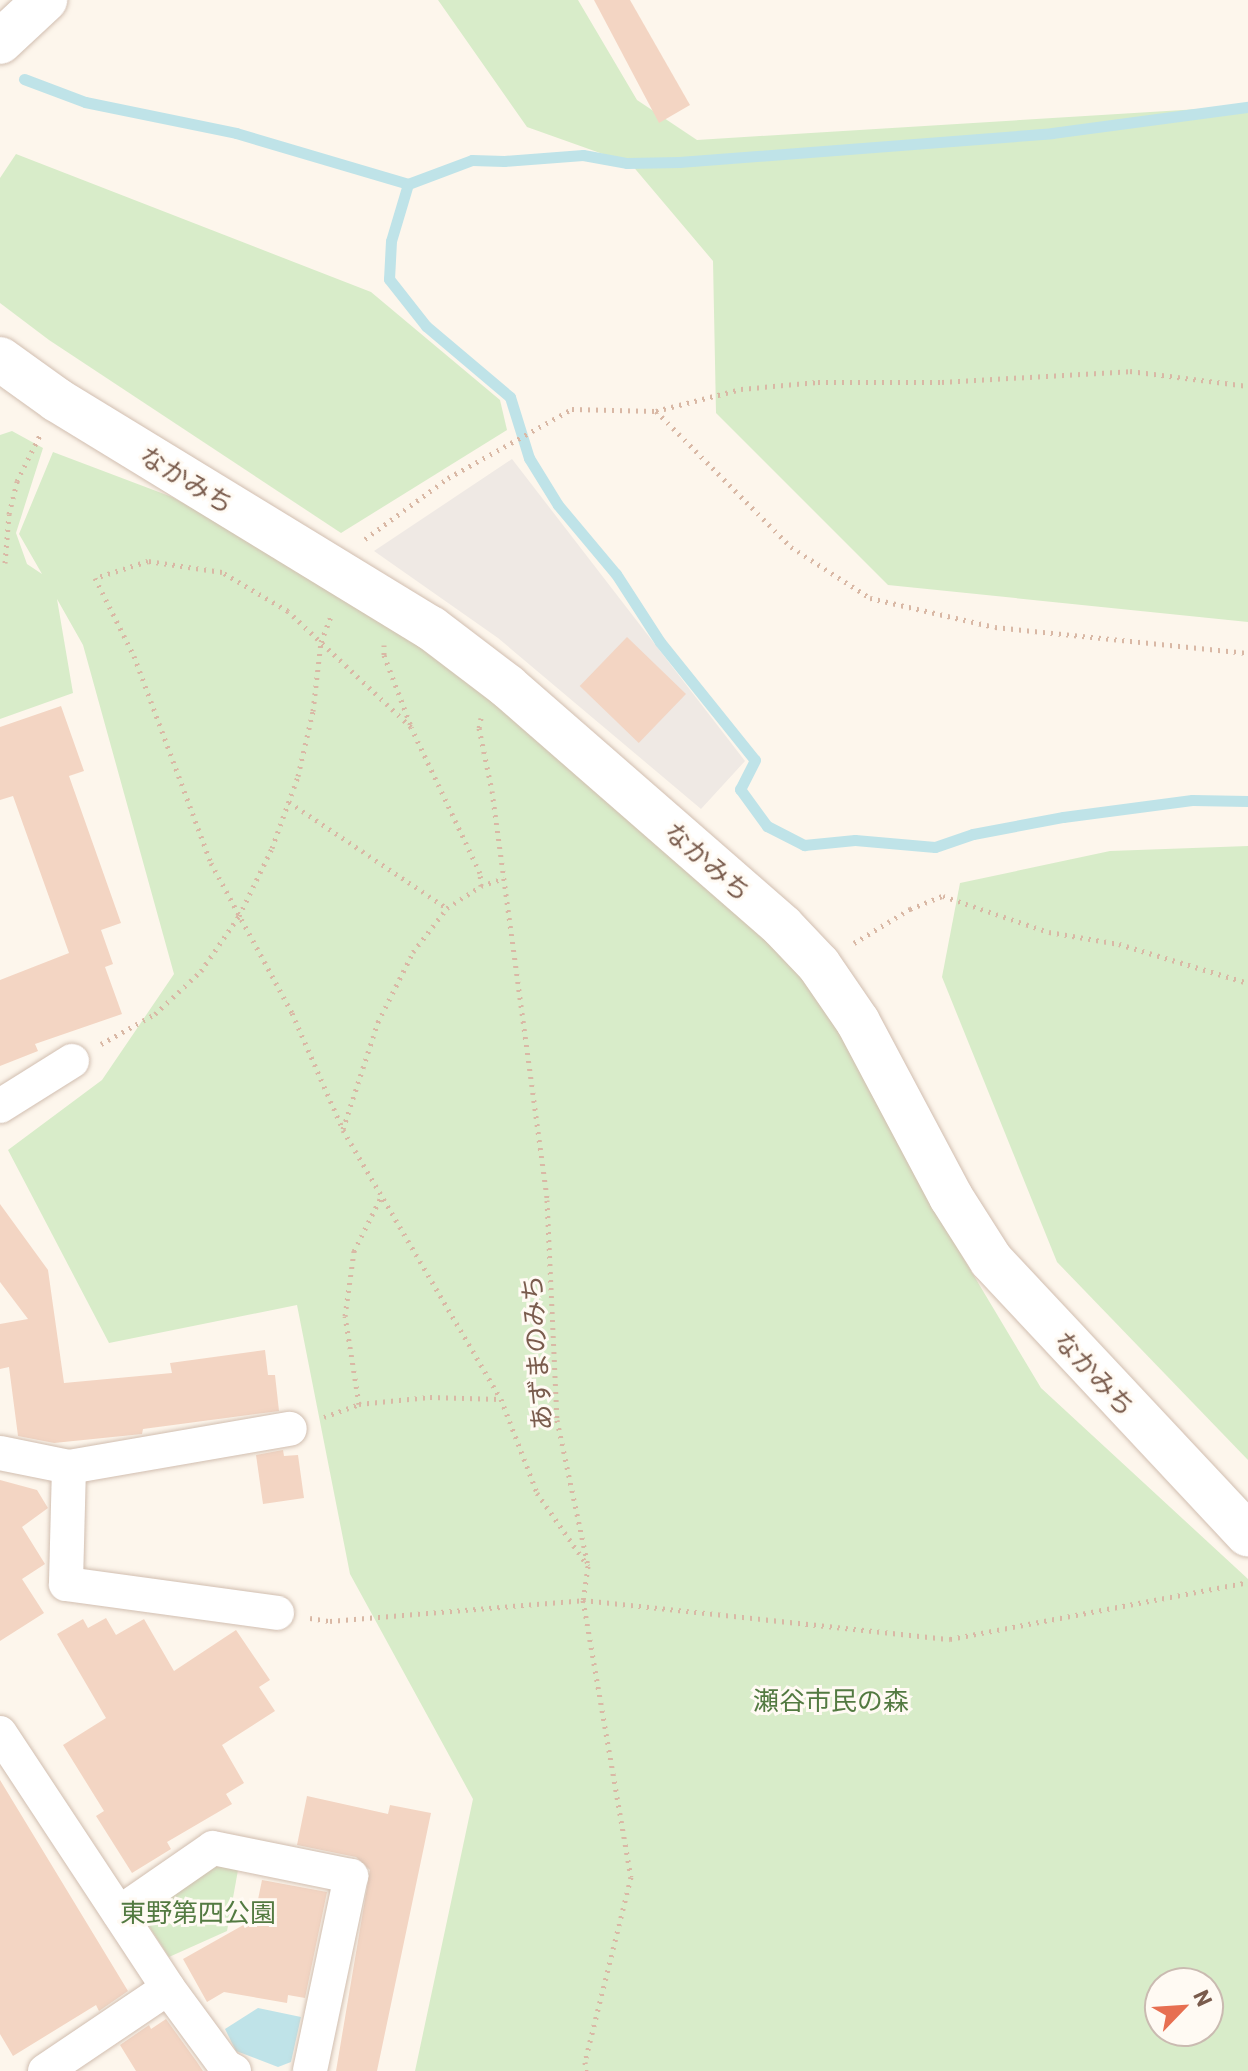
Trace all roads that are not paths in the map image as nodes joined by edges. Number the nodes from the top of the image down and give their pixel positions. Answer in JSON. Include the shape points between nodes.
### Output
{"nodes":[{"id":1,"x":45,"y":0,"type":"edge"},
{"id":2,"x":0,"y":42,"type":"edge"},
{"id":3,"x":0,"y":359,"type":"edge"},
{"id":4,"x":72,"y":1061,"type":"road end"},
{"id":5,"x":0,"y":1106,"type":"edge"},
{"id":6,"x":290,"y":1429,"type":"road end"},
{"id":7,"x":0,"y":1453,"type":"edge"},
{"id":8,"x":69,"y":1467,"type":"junction"},
{"id":9,"x":1248,"y":1535,"type":"edge"},
{"id":10,"x":277,"y":1613,"type":"road end"},
{"id":11,"x":0,"y":1733,"type":"edge"},
{"id":12,"x":119,"y":1913,"type":"junction"},
{"id":13,"x":168,"y":1988,"type":"junction"},
{"id":14,"x":45,"y":2071,"type":"edge"},
{"id":15,"x":234,"y":2071,"type":"edge"},
{"id":16,"x":310,"y":2071,"type":"edge"}],
"edges":[{"from":1,"to":2,"type":"street"},
{"from":3,"to":9,"type":"street","name":"なかみち","via":[[57,400],[387,600],[490,674],[782,926],[819,965],[858,1022],[951,1197],[991,1260]]},
{"from":4,"to":5,"type":"street"},
{"from":6,"to":8,"type":"street"},
{"from":7,"to":8,"type":"street"},
{"from":8,"to":10,"type":"street","via":[[66,1584]]},
{"from":11,"to":12,"type":"street"},
{"from":12,"to":13,"type":"street"},
{"from":12,"to":16,"type":"street","via":[[213,1848],[351,1876]]},
{"from":13,"to":14,"type":"street"},
{"from":13,"to":15,"type":"street"}]}
